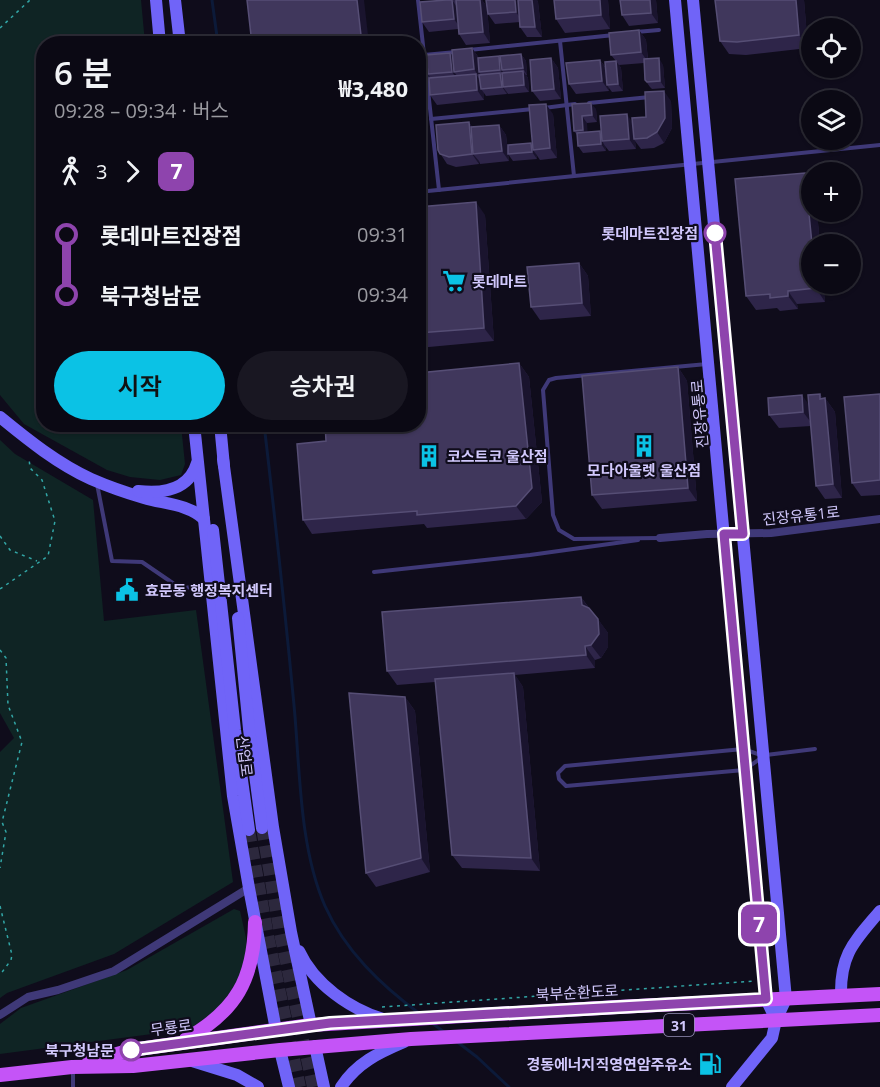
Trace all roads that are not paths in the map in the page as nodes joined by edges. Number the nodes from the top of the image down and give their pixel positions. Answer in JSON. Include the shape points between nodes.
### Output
{"nodes":[{"id":1,"x":156,"y":0,"type":"edge"},
{"id":2,"x":175,"y":0,"type":"edge"},
{"id":3,"x":418,"y":0,"type":"edge"},
{"id":4,"x":675,"y":0,"type":"edge"},
{"id":5,"x":693,"y":0,"type":"edge"},
{"id":6,"x":660,"y":30,"type":"dead end"},
{"id":7,"x":626,"y":33,"type":"edge"},
{"id":8,"x":615,"y":35,"type":"edge"},
{"id":9,"x":159,"y":36,"type":"edge"},
{"id":10,"x":179,"y":36,"type":"edge"},
{"id":11,"x":422,"y":36,"type":"edge"},
{"id":12,"x":560,"y":41,"type":"junction"},
{"id":13,"x":426,"y":55,"type":"edge"},
{"id":14,"x":426,"y":73,"type":"edge"},
{"id":15,"x":652,"y":96,"type":"edge"},
{"id":16,"x":588,"y":103,"type":"edge"},
{"id":17,"x":577,"y":104,"type":"edge"},
{"id":18,"x":567,"y":105,"type":"junction"},
{"id":19,"x":431,"y":119,"type":"junction"},
{"id":20,"x":880,"y":145,"type":"edge"},
{"id":21,"x":708,"y":163,"type":"junction"},
{"id":22,"x":691,"y":164,"type":"junction"},
{"id":23,"x":574,"y":176,"type":"junction"},
{"id":24,"x":439,"y":190,"type":"junction"},
{"id":25,"x":426,"y":191,"type":"edge"},
{"id":26,"x":709,"y":364,"type":"junction"},
{"id":27,"x":0,"y":417,"type":"edge"},
{"id":28,"x":195,"y":432,"type":"edge"},
{"id":29,"x":203,"y":432,"type":"edge"},
{"id":30,"x":221,"y":432,"type":"edge"},
{"id":31,"x":223,"y":459,"type":"junction"},
{"id":32,"x":198,"y":461,"type":"junction"},
{"id":33,"x":96,"y":480,"type":"junction"},
{"id":34,"x":116,"y":487,"type":"junction"},
{"id":35,"x":204,"y":519,"type":"junction"},
{"id":36,"x":880,"y":519,"type":"edge"},
{"id":37,"x":724,"y":534,"type":"junction"},
{"id":38,"x":743,"y":534,"type":"junction"},
{"id":39,"x":660,"y":538,"type":"junction"},
{"id":40,"x":374,"y":572,"type":"dead end"},
{"id":41,"x":210,"y":586,"type":"junction"},
{"id":42,"x":742,"y":749,"type":"junction"},
{"id":43,"x":815,"y":749,"type":"dead end"},
{"id":44,"x":764,"y":756,"type":"junction"},
{"id":45,"x":744,"y":770,"type":"junction"},
{"id":46,"x":249,"y":888,"type":"junction"},
{"id":47,"x":880,"y":911,"type":"edge"},
{"id":48,"x":255,"y":922,"type":"junction"},
{"id":49,"x":291,"y":932,"type":"junction"},
{"id":50,"x":880,"y":994,"type":"edge"},
{"id":51,"x":841,"y":996,"type":"junction"},
{"id":52,"x":766,"y":999,"type":"junction"},
{"id":53,"x":786,"y":999,"type":"junction"},
{"id":54,"x":0,"y":1015,"type":"edge"},
{"id":55,"x":880,"y":1015,"type":"edge"},
{"id":56,"x":390,"y":1019,"type":"junction"},
{"id":57,"x":776,"y":1020,"type":"junction"},
{"id":58,"x":311,"y":1025,"type":"junction"},
{"id":59,"x":276,"y":1030,"type":"junction"},
{"id":60,"x":416,"y":1039,"type":"junction"},
{"id":61,"x":175,"y":1044,"type":"junction"},
{"id":62,"x":315,"y":1046,"type":"junction"},
{"id":63,"x":280,"y":1050,"type":"junction"},
{"id":64,"x":188,"y":1060,"type":"junction"},
{"id":65,"x":72,"y":1067,"type":"junction"},
{"id":66,"x":0,"y":1075,"type":"edge"},
{"id":67,"x":74,"y":1087,"type":"edge"},
{"id":68,"x":258,"y":1087,"type":"edge"},
{"id":69,"x":289,"y":1087,"type":"edge"},
{"id":70,"x":324,"y":1087,"type":"edge"},
{"id":71,"x":341,"y":1087,"type":"edge"},
{"id":72,"x":732,"y":1087,"type":"edge"}],
"edges":[{"from":1,"to":9,"type":"main road"},
{"from":2,"to":10,"type":"main road"},
{"from":3,"to":11,"type":"lane"},
{"from":4,"to":22,"type":"main road","name":"진장유통로"},
{"from":5,"to":21,"type":"main road"},
{"from":6,"to":7,"type":"lane"},
{"from":8,"to":12,"type":"lane"},
{"from":12,"to":13,"type":"lane"},
{"from":12,"to":18,"type":"lane"},
{"from":14,"to":19,"type":"lane"},
{"from":15,"to":16,"type":"lane"},
{"from":17,"to":18,"type":"lane"},
{"from":18,"to":19,"type":"lane"},
{"from":18,"to":23,"type":"lane"},
{"from":19,"to":24,"type":"lane"},
{"from":20,"to":21,"type":"lane"},
{"from":21,"to":22,"type":"lane"},
{"from":21,"to":38,"type":"main road"},
{"from":22,"to":23,"type":"lane"},
{"from":22,"to":26,"type":"main road","name":"진장유통로"},
{"from":23,"to":24,"type":"lane"},
{"from":24,"to":25,"type":"lane"},
{"from":26,"to":37,"type":"main road","name":"진장유통로"},
{"from":26,"to":39,"type":"lane","via":[[556,378],[544,384],[553,515],[559,530],[574,540]]},
{"from":27,"to":33,"type":"main road","via":[[48,453]]},
{"from":28,"to":32,"type":"main road","name":"산업로"},
{"from":29,"to":31,"type":"main road","name":"산업로","via":[[235,730],[255,829]]},
{"from":30,"to":31,"type":"main road","name":"산업로"},
{"from":31,"to":49,"type":"main road","name":"산업로"},
{"from":32,"to":34,"type":"main road","via":[[190,479],[172,489],[158,492]]},
{"from":32,"to":35,"type":"main road","name":"산업로"},
{"from":33,"to":34,"type":"main road"},
{"from":33,"to":41,"type":"lane","via":[[112,561],[141,561],[180,588]]},
{"from":34,"to":35,"type":"main road","via":[[181,506]]},
{"from":35,"to":41,"type":"main road","name":"산업로"},
{"from":36,"to":38,"type":"street","name":"진장유통1로"},
{"from":37,"to":38,"type":"street","name":"진장유통1로"},
{"from":37,"to":39,"type":"street","name":"진장유통1로"},
{"from":37,"to":42,"type":"main road","name":"진장유통로"},
{"from":38,"to":44,"type":"main road"},
{"from":39,"to":40,"type":"lane"},
{"from":41,"to":46,"type":"main road","name":"산업로","via":[[238,831]]},
{"from":42,"to":44,"type":"lane"},
{"from":42,"to":45,"type":"main road","name":"진장유통로"},
{"from":42,"to":45,"type":"lane","via":[[564,766],[558,773],[566,786]]},
{"from":43,"to":44,"type":"lane"},
{"from":44,"to":45,"type":"lane"},
{"from":44,"to":53,"type":"main road"},
{"from":45,"to":52,"type":"main road","name":"진장유통로"},
{"from":46,"to":48,"type":"main road","name":"산업로"},
{"from":46,"to":54,"type":"street","via":[[114,971],[28,998]]},
{"from":47,"to":51,"type":"main road","via":[[848,952]]},
{"from":48,"to":59,"type":"main road","name":"산업로"},
{"from":48,"to":61,"type":"main road","via":[[253,958],[237,994],[219,1015]]},
{"from":49,"to":56,"type":"main road","via":[[302,958],[326,986],[357,1009]]},
{"from":49,"to":58,"type":"main road","name":"산업로"},
{"from":50,"to":51,"type":"main road","name":"북부순환도로","number":"31"},
{"from":51,"to":53,"type":"main road","name":"북부순환도로","number":"31"},
{"from":52,"to":53,"type":"main road","name":"북부순환도로","number":"31"},
{"from":52,"to":56,"type":"main road","name":"북부순환도로","number":"31"},
{"from":52,"to":57,"type":"main road","name":"진장유통로"},
{"from":53,"to":57,"type":"main road"},
{"from":55,"to":57,"type":"main road","number":"31"},
{"from":56,"to":58,"type":"main road","name":"북부순환도로"},
{"from":57,"to":60,"type":"main road","number":"31"},
{"from":57,"to":72,"type":"main road","via":[[772,1038]]},
{"from":58,"to":59,"type":"main road","name":"북부순환도로"},
{"from":58,"to":62,"type":"main road","name":"산업로"},
{"from":59,"to":61,"type":"main road","name":"무룡로","number":"31"},
{"from":59,"to":63,"type":"main road","name":"산업로"},
{"from":60,"to":62,"type":"main road","number":"31"},
{"from":60,"to":71,"type":"main road","via":[[369,1059]]},
{"from":61,"to":65,"type":"main road","name":"무룡로","number":"31","via":[[131,1050]]},
{"from":62,"to":63,"type":"main road","number":"31"},
{"from":62,"to":70,"type":"main road","name":"산업로"},
{"from":63,"to":64,"type":"main road","name":"무룡로","number":"31"},
{"from":63,"to":69,"type":"main road","name":"산업로"},
{"from":64,"to":65,"type":"main road","name":"무룡로","number":"31"},
{"from":64,"to":68,"type":"main road","via":[[237,1074]]},
{"from":65,"to":66,"type":"main road","name":"무룡로","number":"31"},
{"from":65,"to":67,"type":"lane"}]}
